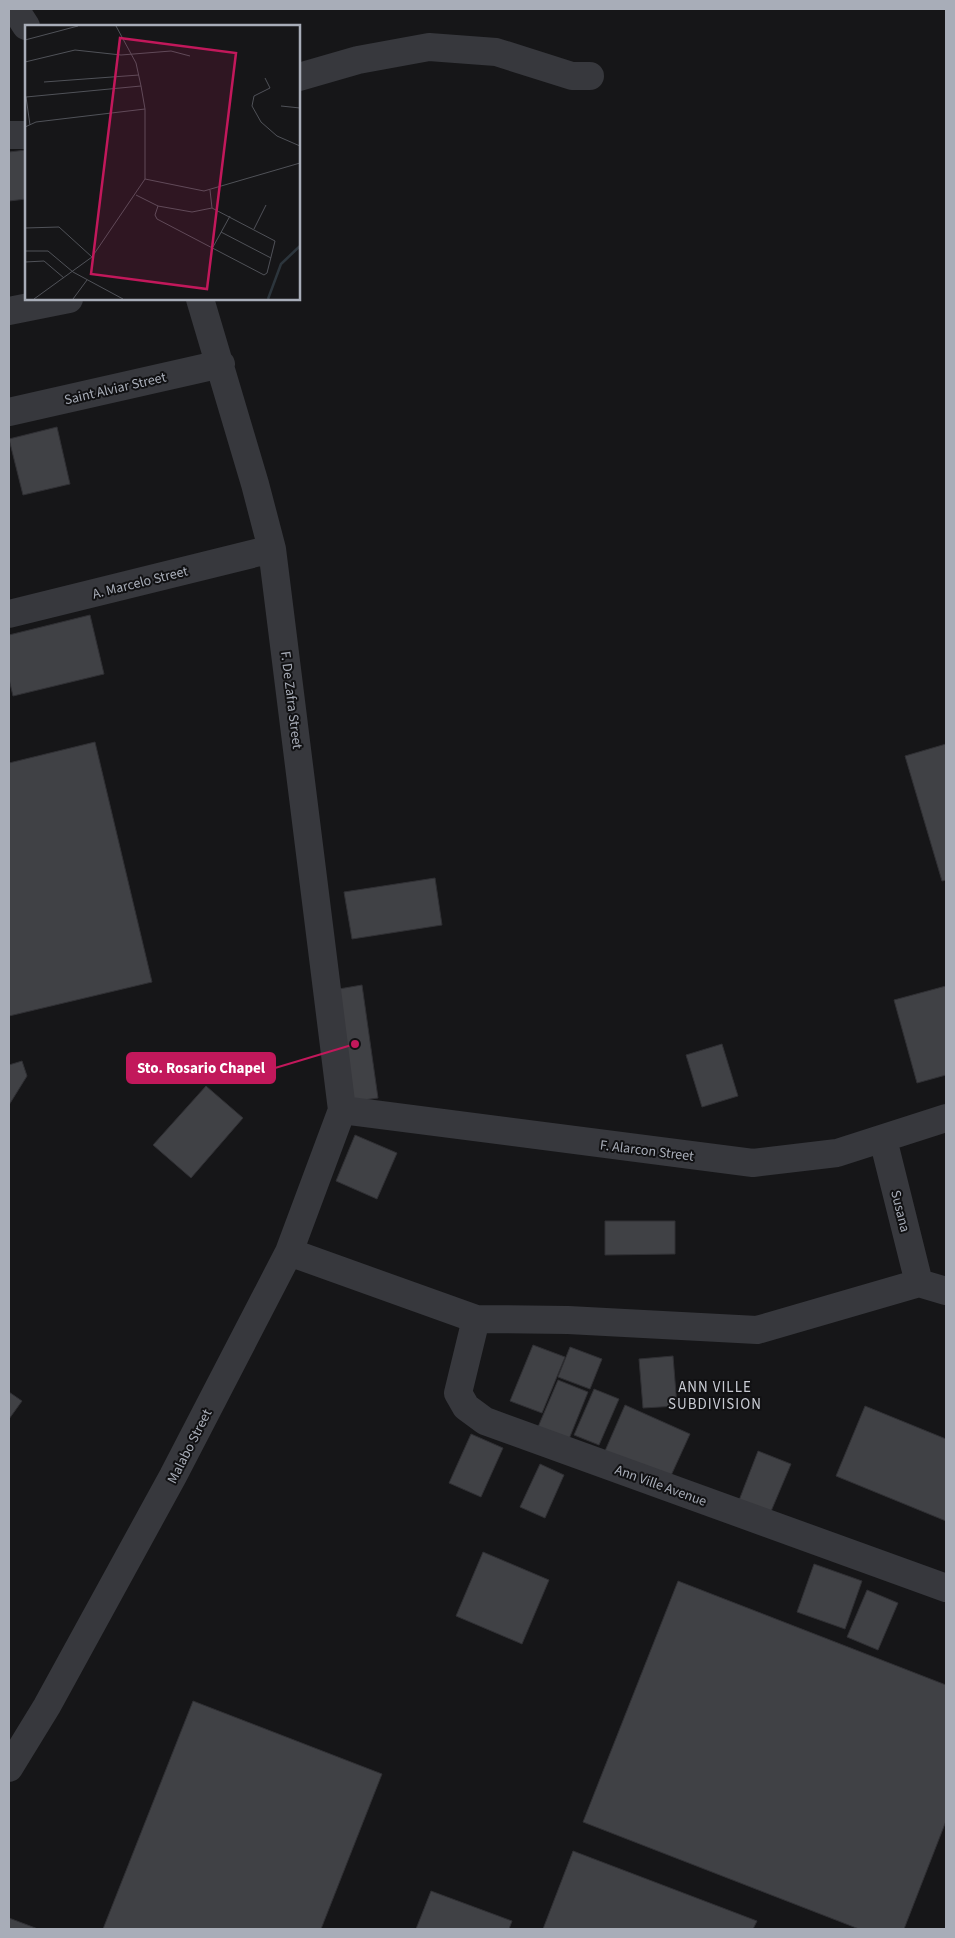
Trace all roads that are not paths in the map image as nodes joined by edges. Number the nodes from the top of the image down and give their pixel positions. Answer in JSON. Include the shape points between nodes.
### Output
{"nodes":[{"id":1,"x":15,"y":9,"type":"edge"},
{"id":2,"x":25,"y":25,"type":"edge"},
{"id":3,"x":590,"y":76,"type":"dead end"},
{"id":4,"x":300,"y":77,"type":"edge"},
{"id":5,"x":9,"y":134,"type":"edge"},
{"id":6,"x":25,"y":135,"type":"edge"},
{"id":7,"x":64,"y":300,"type":"edge"},
{"id":8,"x":200,"y":300,"type":"edge"},
{"id":9,"x":9,"y":311,"type":"edge"},
{"id":10,"x":221,"y":364,"type":"junction"},
{"id":11,"x":9,"y":412,"type":"edge"},
{"id":12,"x":272,"y":549,"type":"junction"},
{"id":13,"x":9,"y":614,"type":"edge"},
{"id":14,"x":342,"y":1110,"type":"junction"},
{"id":15,"x":946,"y":1118,"type":"edge"},
{"id":16,"x":883,"y":1139,"type":"junction"},
{"id":17,"x":289,"y":1252,"type":"junction"},
{"id":18,"x":919,"y":1283,"type":"junction"},
{"id":19,"x":946,"y":1291,"type":"edge"},
{"id":20,"x":476,"y":1319,"type":"junction"},
{"id":21,"x":946,"y":1588,"type":"edge"},
{"id":22,"x":9,"y":1768,"type":"edge"}],
"edges":[{"from":1,"to":2,"type":"street"},
{"from":3,"to":4,"type":"street","via":[[572,76],[496,52],[429,47],[358,60]]},
{"from":5,"to":6,"type":"street"},
{"from":7,"to":9,"type":"street"},
{"from":8,"to":10,"type":"street","name":"F. De Zafra Street"},
{"from":10,"to":11,"type":"street","name":"Saint Alviar Street"},
{"from":10,"to":12,"type":"street","name":"F. De Zafra Street"},
{"from":12,"to":13,"type":"street","name":"A. Marcelo Street"},
{"from":12,"to":14,"type":"street","name":"F. De Zafra Street"},
{"from":14,"to":16,"type":"street","name":"F. Alarcon Street","via":[[753,1163],[837,1153]]},
{"from":14,"to":17,"type":"street","name":"Malabo Street"},
{"from":15,"to":16,"type":"street","name":"F. Alarcon Street"},
{"from":16,"to":18,"type":"street","name":"Susana"},
{"from":17,"to":20,"type":"street"},
{"from":17,"to":22,"type":"street","name":"Malabo Street","via":[[173,1476],[47,1706]]},
{"from":18,"to":19,"type":"street"},
{"from":18,"to":20,"type":"street","via":[[757,1330],[568,1320]]},
{"from":20,"to":21,"type":"street","name":"Ann Ville Avenue","via":[[458,1392],[466,1406],[485,1421]]}]}
